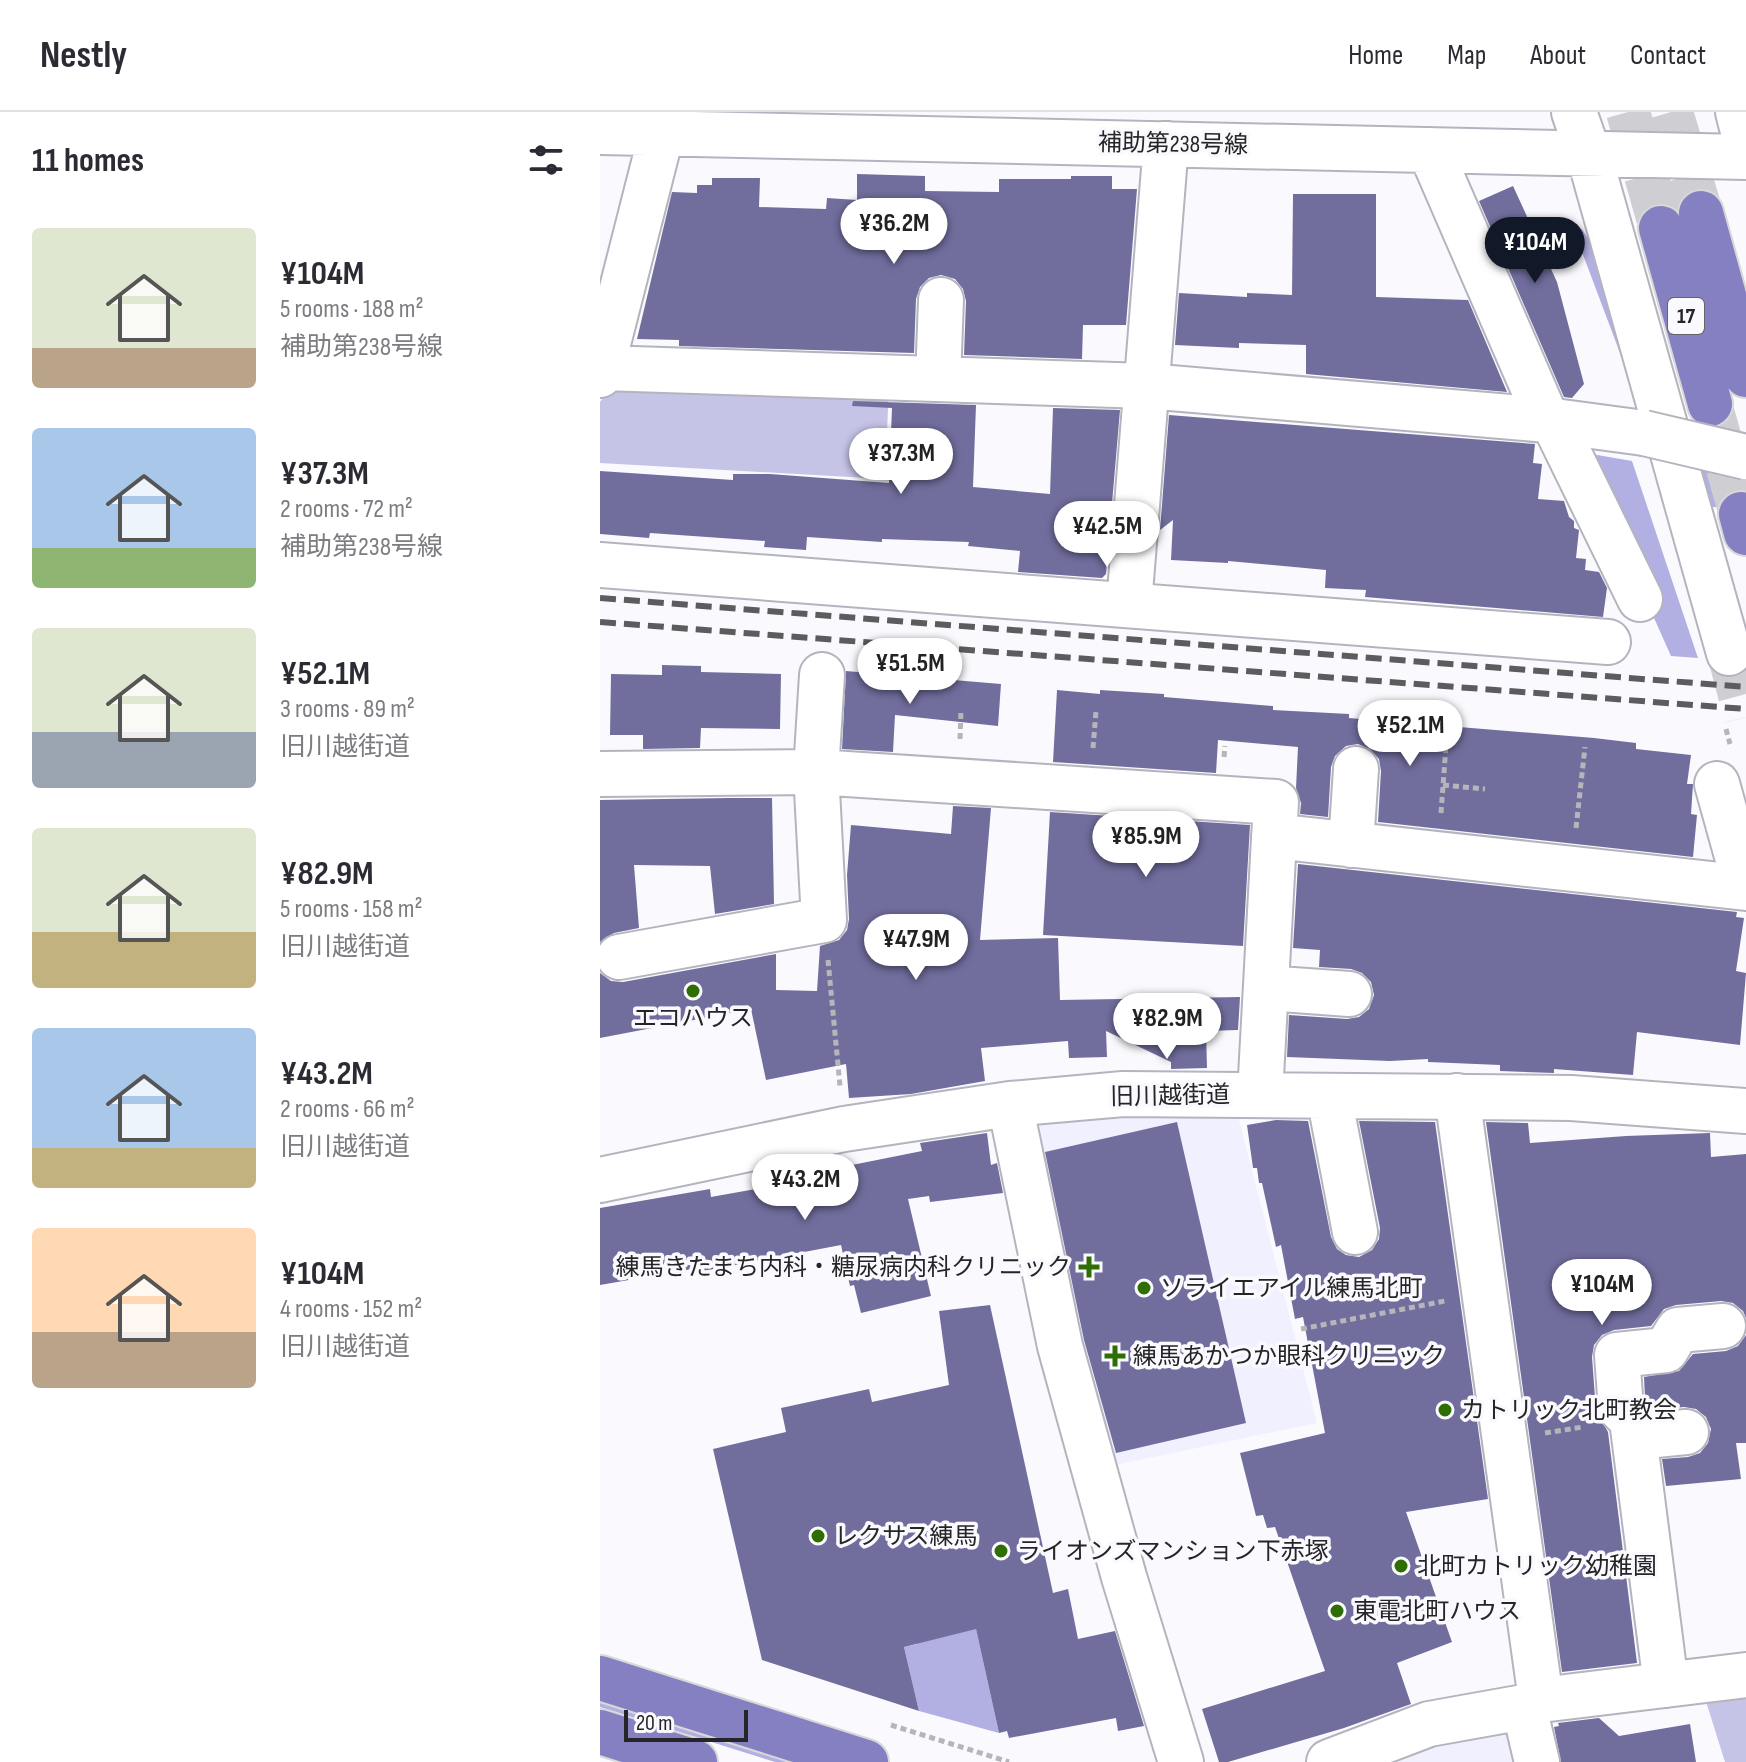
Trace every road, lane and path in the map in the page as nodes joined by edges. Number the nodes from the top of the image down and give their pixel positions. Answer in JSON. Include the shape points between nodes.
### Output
{"nodes":[{"id":1,"x":1574,"y":112,"type":"edge"},
{"id":2,"x":1738,"y":112,"type":"edge"},
{"id":3,"x":664,"y":122,"type":"edge"},
{"id":4,"x":600,"y":132,"type":"edge"},
{"id":5,"x":1746,"y":143,"type":"edge"},
{"id":6,"x":1166,"y":144,"type":"junction"},
{"id":7,"x":1430,"y":150,"type":"junction"},
{"id":8,"x":1589,"y":155,"type":"junction"},
{"id":9,"x":1746,"y":157,"type":"edge"},
{"id":10,"x":941,"y":300,"type":"dead end"},
{"id":11,"x":601,"y":372,"type":"edge"},
{"id":12,"x":1746,"y":375,"type":"tunnel mouth"},
{"id":13,"x":938,"y":379,"type":"junction"},
{"id":14,"x":1147,"y":386,"type":"junction"},
{"id":15,"x":1710,"y":404,"type":"tunnel mouth"},
{"id":16,"x":1550,"y":420,"type":"junction"},
{"id":17,"x":1746,"y":457,"type":"edge"},
{"id":18,"x":600,"y":565,"type":"edge"},
{"id":19,"x":1640,"y":599,"type":"dead end"},
{"id":20,"x":1129,"y":605,"type":"junction"},
{"id":21,"x":1608,"y":642,"type":"dead end"},
{"id":22,"x":1729,"y":653,"type":"tunnel mouth"},
{"id":23,"x":822,"y":675,"type":"dead end"},
{"id":24,"x":1447,"y":732,"type":"dead end"},
{"id":25,"x":1585,"y":747,"type":"dead end"},
{"id":26,"x":1356,"y":769,"type":"dead end"},
{"id":27,"x":816,"y":772,"type":"junction"},
{"id":28,"x":600,"y":774,"type":"edge"},
{"id":29,"x":1717,"y":784,"type":"dead end"},
{"id":30,"x":1443,"y":785,"type":"junction"},
{"id":31,"x":1485,"y":789,"type":"dead end"},
{"id":32,"x":1274,"y":836,"type":"junction"},
{"id":33,"x":1351,"y":845,"type":"junction"},
{"id":34,"x":1439,"y":854,"type":"junction"},
{"id":35,"x":1572,"y":868,"type":"junction"},
{"id":36,"x":1746,"y":888,"type":"edge"},
{"id":37,"x":824,"y":920,"type":"junction"},
{"id":38,"x":619,"y":957,"type":"dead end"},
{"id":39,"x":1266,"y":988,"type":"junction"},
{"id":40,"x":1349,"y":994,"type":"dead end"},
{"id":41,"x":1260,"y":1095,"type":"junction"},
{"id":42,"x":1329,"y":1096,"type":"junction"},
{"id":43,"x":1457,"y":1096,"type":"junction"},
{"id":44,"x":1010,"y":1104,"type":"junction"},
{"id":45,"x":1746,"y":1111,"type":"edge"},
{"id":46,"x":844,"y":1129,"type":"junction"},
{"id":47,"x":600,"y":1180,"type":"edge"},
{"id":48,"x":1355,"y":1232,"type":"dead end"},
{"id":49,"x":1485,"y":1294,"type":"junction"},
{"id":50,"x":1723,"y":1326,"type":"dead end"},
{"id":51,"x":1301,"y":1329,"type":"dead end"},
{"id":52,"x":1633,"y":1428,"type":"junction"},
{"id":53,"x":1686,"y":1432,"type":"dead end"},
{"id":54,"x":1505,"y":1439,"type":"junction"},
{"id":55,"x":1746,"y":1675,"type":"edge"},
{"id":56,"x":600,"y":1678,"type":"edge"},
{"id":57,"x":1666,"y":1685,"type":"junction"},
{"id":58,"x":1533,"y":1703,"type":"junction"},
{"id":59,"x":600,"y":1732,"type":"edge"},
{"id":60,"x":695,"y":1762,"type":"edge"},
{"id":61,"x":866,"y":1762,"type":"edge"},
{"id":62,"x":1181,"y":1762,"type":"edge"},
{"id":63,"x":1329,"y":1762,"type":"edge"},
{"id":64,"x":1537,"y":1762,"type":"edge"}],
"edges":[{"from":1,"to":8,"type":"street"},
{"from":2,"to":5,"type":"street"},
{"from":3,"to":4,"type":"street","name":"補助第238号線"},
{"from":3,"to":6,"type":"street","name":"補助第238号線"},
{"from":3,"to":11,"type":"street"},
{"from":6,"to":7,"type":"street","name":"補助第238号線"},
{"from":6,"to":14,"type":"street"},
{"from":7,"to":8,"type":"street","name":"補助第238号線"},
{"from":7,"to":16,"type":"street"},
{"from":8,"to":9,"type":"street","name":"補助第238号線"},
{"from":8,"to":22,"type":"street"},
{"from":10,"to":13,"type":"street"},
{"from":11,"to":13,"type":"street"},
{"from":12,"to":15,"type":"highway","number":"17","via":[[1681,220]]},
{"from":13,"to":14,"type":"street"},
{"from":14,"to":16,"type":"street"},
{"from":14,"to":20,"type":"street"},
{"from":16,"to":17,"type":"street","bridge":true,"via":[[1644,433]]},
{"from":16,"to":19,"type":"street"},
{"from":18,"to":20,"type":"street"},
{"from":20,"to":21,"type":"street"},
{"from":23,"to":27,"type":"street"},
{"from":24,"to":30,"type":"path"},
{"from":25,"to":35,"type":"path"},
{"from":26,"to":33,"type":"street"},
{"from":27,"to":28,"type":"street"},
{"from":27,"to":32,"type":"street","via":[[1276,802]]},
{"from":27,"to":37,"type":"street"},
{"from":29,"to":36,"type":"street"},
{"from":30,"to":31,"type":"path"},
{"from":30,"to":34,"type":"path"},
{"from":32,"to":33,"type":"street"},
{"from":32,"to":39,"type":"street"},
{"from":33,"to":34,"type":"street"},
{"from":34,"to":35,"type":"street"},
{"from":35,"to":36,"type":"street"},
{"from":37,"to":38,"type":"street"},
{"from":37,"to":46,"type":"path"},
{"from":39,"to":40,"type":"street"},
{"from":39,"to":41,"type":"street"},
{"from":41,"to":42,"type":"street","name":"旧川越街道"},
{"from":41,"to":44,"type":"street","name":"旧川越街道","via":[[1123,1094]]},
{"from":42,"to":43,"type":"street","name":"旧川越街道"},
{"from":42,"to":48,"type":"street"},
{"from":43,"to":45,"type":"street","name":"旧川越街道"},
{"from":43,"to":49,"type":"street"},
{"from":44,"to":46,"type":"street","name":"旧川越街道"},
{"from":44,"to":62,"type":"street","via":[[1060,1346]]},
{"from":46,"to":47,"type":"street","name":"旧川越街道"},
{"from":49,"to":51,"type":"path"},
{"from":49,"to":54,"type":"street"},
{"from":50,"to":52,"type":"street","via":[[1678,1330],[1666,1350],[1617,1355],[1621,1409]]},
{"from":52,"to":53,"type":"street"},
{"from":52,"to":54,"type":"path"},
{"from":52,"to":57,"type":"street"},
{"from":54,"to":58,"type":"street"},
{"from":55,"to":57,"type":"street"},
{"from":56,"to":61,"type":"highway"},
{"from":57,"to":58,"type":"street"},
{"from":58,"to":63,"type":"street","via":[[1429,1724]]},
{"from":58,"to":64,"type":"street"},
{"from":59,"to":60,"type":"highway"}]}
